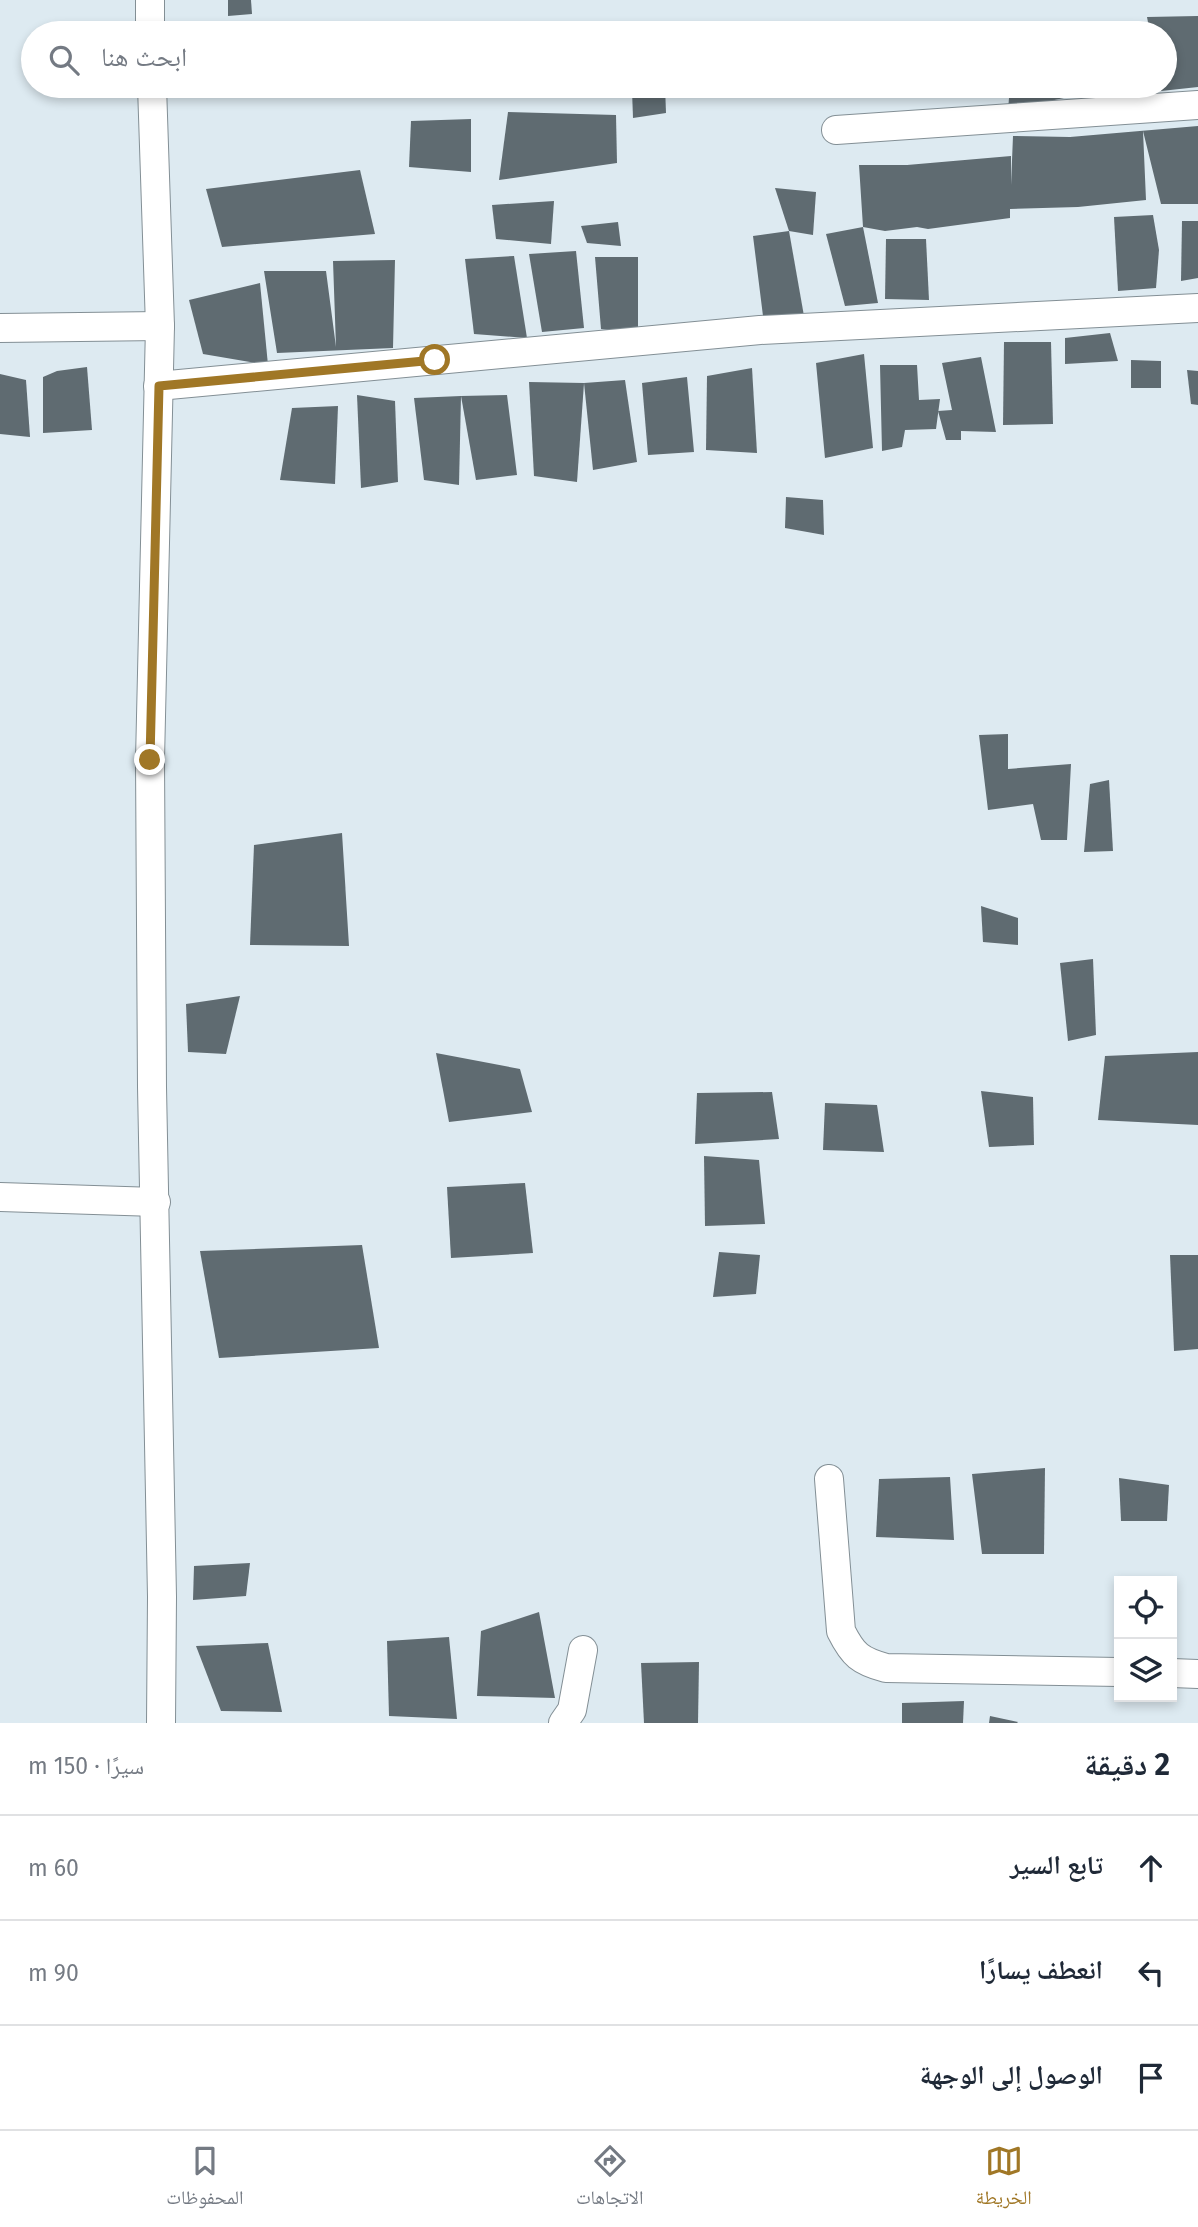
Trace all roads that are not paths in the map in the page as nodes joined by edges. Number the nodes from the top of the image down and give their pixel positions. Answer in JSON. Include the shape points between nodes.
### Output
{"nodes":[{"id":1,"x":150,"y":0,"type":"edge"},
{"id":2,"x":150,"y":21,"type":"edge"},
{"id":3,"x":152,"y":98,"type":"edge"},
{"id":4,"x":1198,"y":105,"type":"edge"},
{"id":5,"x":836,"y":130,"type":"dead end"},
{"id":6,"x":1198,"y":307,"type":"edge"},
{"id":7,"x":160,"y":326,"type":"junction"},
{"id":8,"x":0,"y":328,"type":"edge"},
{"id":9,"x":159,"y":386,"type":"junction"},
{"id":10,"x":0,"y":1197,"type":"edge"},
{"id":11,"x":156,"y":1202,"type":"junction"},
{"id":12,"x":829,"y":1479,"type":"dead end"},
{"id":13,"x":583,"y":1650,"type":"dead end"},
{"id":14,"x":1114,"y":1672,"type":"edge"},
{"id":15,"x":1177,"y":1673,"type":"edge"},
{"id":16,"x":1198,"y":1674,"type":"edge"},
{"id":17,"x":161,"y":1723,"type":"edge"},
{"id":18,"x":563,"y":1723,"type":"edge"}],
"edges":[{"from":1,"to":2,"type":"street"},
{"from":3,"to":7,"type":"street"},
{"from":4,"to":5,"type":"street"},
{"from":6,"to":9,"type":"street","via":[[760,330]]},
{"from":7,"to":8,"type":"street"},
{"from":7,"to":9,"type":"street"},
{"from":9,"to":11,"type":"street","via":[[150,760]]},
{"from":10,"to":11,"type":"street"},
{"from":11,"to":17,"type":"street"},
{"from":12,"to":14,"type":"street","via":[[841,1631],[852,1652],[868,1663],[886,1668]]},
{"from":13,"to":18,"type":"street","via":[[572,1710]]},
{"from":15,"to":16,"type":"street"}]}
